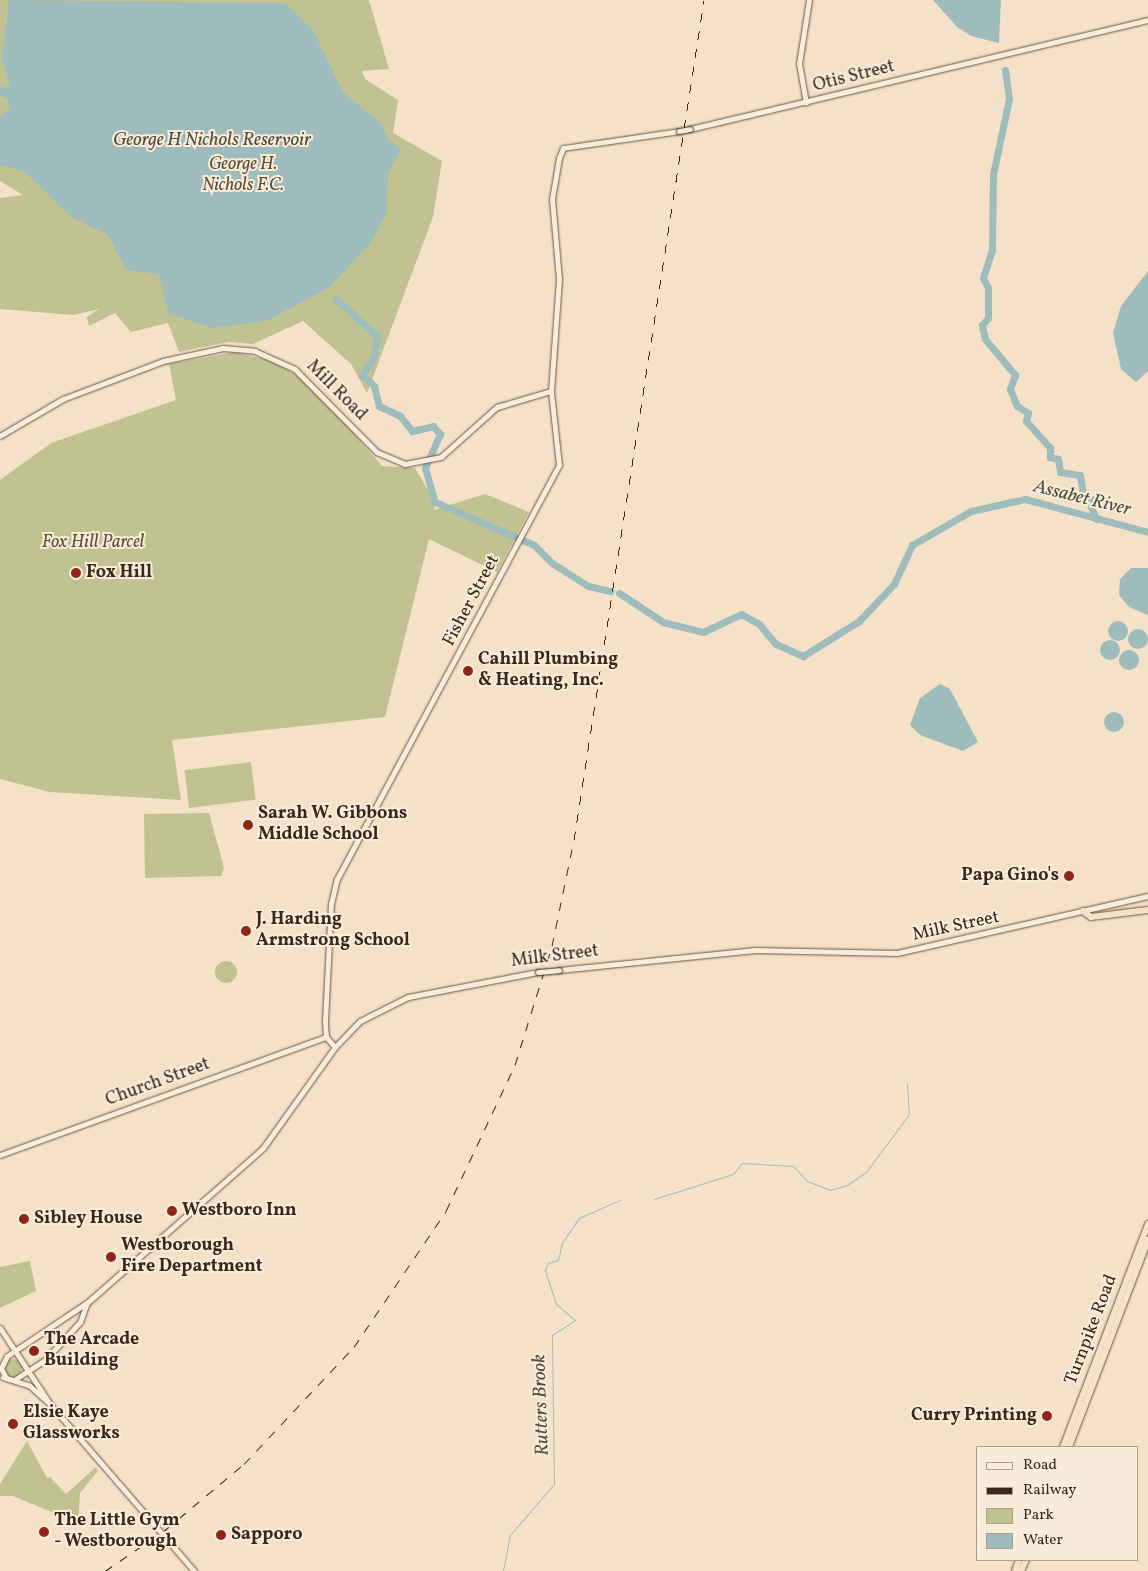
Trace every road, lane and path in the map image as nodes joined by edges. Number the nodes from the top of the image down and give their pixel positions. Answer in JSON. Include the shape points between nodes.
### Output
{"nodes":[{"id":1,"x":809,"y":0,"type":"edge"},
{"id":2,"x":1148,"y":20,"type":"edge"},
{"id":3,"x":806,"y":103,"type":"junction"},
{"id":4,"x":563,"y":148,"type":"joint"},
{"id":5,"x":551,"y":391,"type":"junction"},
{"id":6,"x":0,"y":436,"type":"edge"},
{"id":7,"x":1148,"y":896,"type":"edge"},
{"id":8,"x":1148,"y":910,"type":"edge"},
{"id":9,"x":1083,"y":911,"type":"junction"},
{"id":10,"x":326,"y":1037,"type":"junction"},
{"id":11,"x":335,"y":1047,"type":"junction"},
{"id":12,"x":0,"y":1155,"type":"edge"},
{"id":13,"x":1148,"y":1224,"type":"edge"},
{"id":14,"x":1148,"y":1240,"type":"edge"},
{"id":15,"x":88,"y":1302,"type":"junction"},
{"id":16,"x":0,"y":1328,"type":"edge"},
{"id":17,"x":14,"y":1349,"type":"junction"},
{"id":18,"x":4,"y":1360,"type":"edge"},
{"id":19,"x":23,"y":1363,"type":"junction"},
{"id":20,"x":39,"y":1365,"type":"junction"},
{"id":21,"x":29,"y":1372,"type":"junction"},
{"id":22,"x":22,"y":1376,"type":"junction"},
{"id":23,"x":3,"y":1377,"type":"edge"},
{"id":24,"x":14,"y":1380,"type":"junction"},
{"id":25,"x":37,"y":1382,"type":"junction"},
{"id":26,"x":50,"y":1404,"type":"junction"},
{"id":27,"x":1063,"y":1446,"type":"edge"},
{"id":28,"x":1070,"y":1446,"type":"edge"},
{"id":29,"x":194,"y":1571,"type":"edge"}],
"edges":[{"from":1,"to":3,"type":"street","via":[[799,64]]},
{"from":2,"to":3,"type":"main road","name":"Otis Street"},
{"from":3,"to":4,"type":"main road","name":"Otis Street","bridge":true,"via":[[690,129]]},
{"from":4,"to":5,"type":"main road","name":"Fisher Street","via":[[552,194],[560,279]]},
{"from":5,"to":6,"type":"street","name":"Mill Road","via":[[492,410],[441,457],[418,464],[393,461],[377,452],[294,369],[264,354],[233,348],[147,367],[55,403]]},
{"from":5,"to":10,"type":"main road","name":"Fisher Street","via":[[559,465],[337,878],[331,904]]},
{"from":7,"to":9,"type":"main road","name":"Milk Street"},
{"from":8,"to":9,"type":"highway","via":[[1091,917]]},
{"from":9,"to":11,"type":"main road","name":"Milk Street","bridge":true,"via":[[897,953],[755,950],[538,972],[391,1002],[360,1021]]},
{"from":10,"to":11,"type":"main road"},
{"from":10,"to":12,"type":"street","name":"Church Street"},
{"from":11,"to":15,"type":"main road","name":"Milk Street","via":[[263,1148]]},
{"from":13,"to":27,"type":"highway","name":"Turnpike Road"},
{"from":14,"to":28,"type":"highway","name":"Turnpike Road"},
{"from":15,"to":17,"type":"main road","name":"Milk Street"},
{"from":15,"to":20,"type":"main road","name":"Milk Street","via":[[80,1322]]},
{"from":16,"to":17,"type":"main road"},
{"from":17,"to":18,"type":"main road","name":"Milk Street"},
{"from":17,"to":19,"type":"main road"},
{"from":18,"to":19,"type":"main road"},
{"from":18,"to":23,"type":"main road"},
{"from":19,"to":21,"type":"main road"},
{"from":19,"to":22,"type":"main road"},
{"from":20,"to":21,"type":"main road","name":"Milk Street"},
{"from":20,"to":25,"type":"main road"},
{"from":21,"to":22,"type":"main road","name":"Milk Street"},
{"from":21,"to":25,"type":"main road"},
{"from":22,"to":24,"type":"main road","name":"Milk Street"},
{"from":23,"to":24,"type":"main road"},
{"from":24,"to":26,"type":"main road","via":[[28,1385]]},
{"from":25,"to":26,"type":"main road"},
{"from":26,"to":29,"type":"main road"}]}
